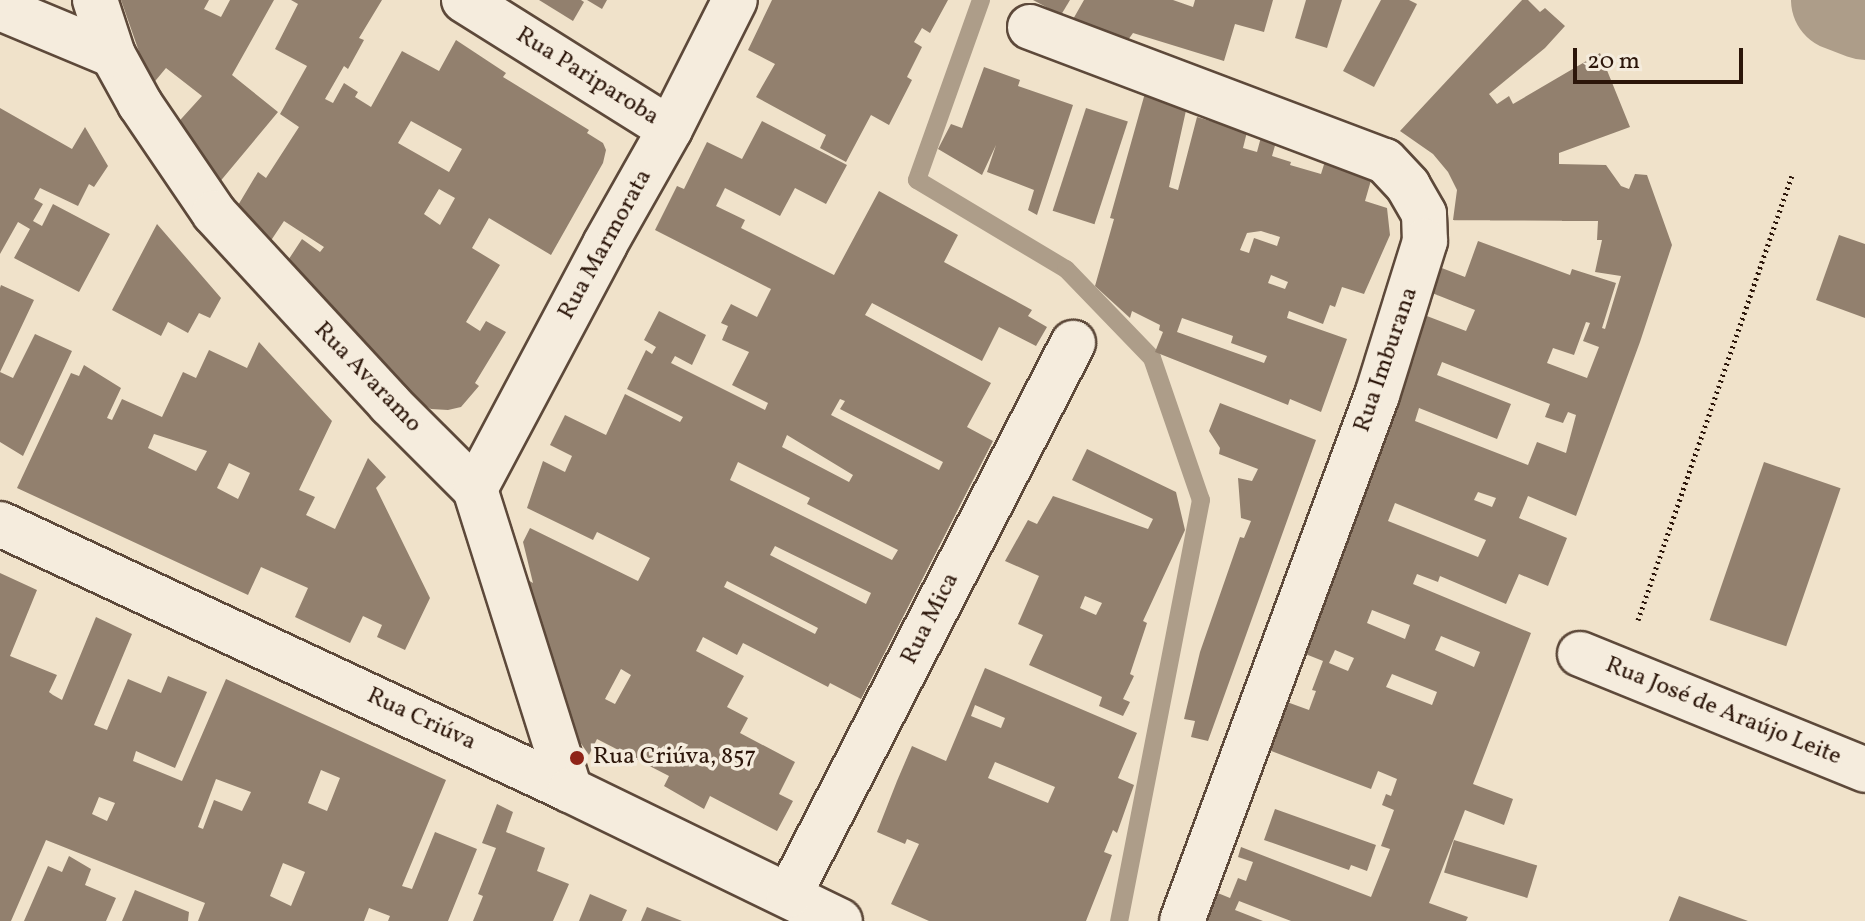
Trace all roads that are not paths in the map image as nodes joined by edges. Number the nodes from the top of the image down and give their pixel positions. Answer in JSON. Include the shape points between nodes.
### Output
{"nodes":[{"id":1,"x":95,"y":0,"type":"edge"},
{"id":2,"x":464,"y":0,"type":"edge"},
{"id":3,"x":735,"y":0,"type":"edge"},
{"id":4,"x":0,"y":8,"type":"edge"},
{"id":5,"x":1030,"y":27,"type":"dead end"},
{"id":6,"x":113,"y":55,"type":"junction"},
{"id":7,"x":670,"y":129,"type":"junction"},
{"id":8,"x":1073,"y":343,"type":"dead end"},
{"id":9,"x":475,"y":489,"type":"junction"},
{"id":10,"x":0,"y":524,"type":"edge"},
{"id":11,"x":1580,"y":654,"type":"dead end"},
{"id":12,"x":1865,"y":770,"type":"edge"},
{"id":13,"x":570,"y":790,"type":"junction"},
{"id":14,"x":789,"y":895,"type":"junction"},
{"id":15,"x":840,"y":921,"type":"edge"},
{"id":16,"x":1182,"y":921,"type":"edge"}],
"edges":[{"from":1,"to":6,"type":"street","name":"Rua Avaramo"},
{"from":2,"to":7,"type":"street","name":"Rua Pariparoba"},
{"from":3,"to":7,"type":"street","name":"Rua Marmorata"},
{"from":4,"to":6,"type":"street"},
{"from":5,"to":16,"type":"street","name":"Rua Imburana","via":[[1385,161],[1424,214],[1425,241],[1377,395]]},
{"from":6,"to":9,"type":"street","name":"Rua Avaramo","via":[[214,213]]},
{"from":7,"to":9,"type":"street","name":"Rua Marmorata"},
{"from":8,"to":14,"type":"street","name":"Rua Mica"},
{"from":9,"to":13,"type":"street","name":"Rua Avaramo"},
{"from":10,"to":13,"type":"street","name":"Rua Criúva"},
{"from":11,"to":12,"type":"street","name":"Rua José de Araújo Leite"},
{"from":13,"to":14,"type":"street","name":"Rua Criúva"},
{"from":14,"to":15,"type":"street","name":"Rua Criúva"}]}
